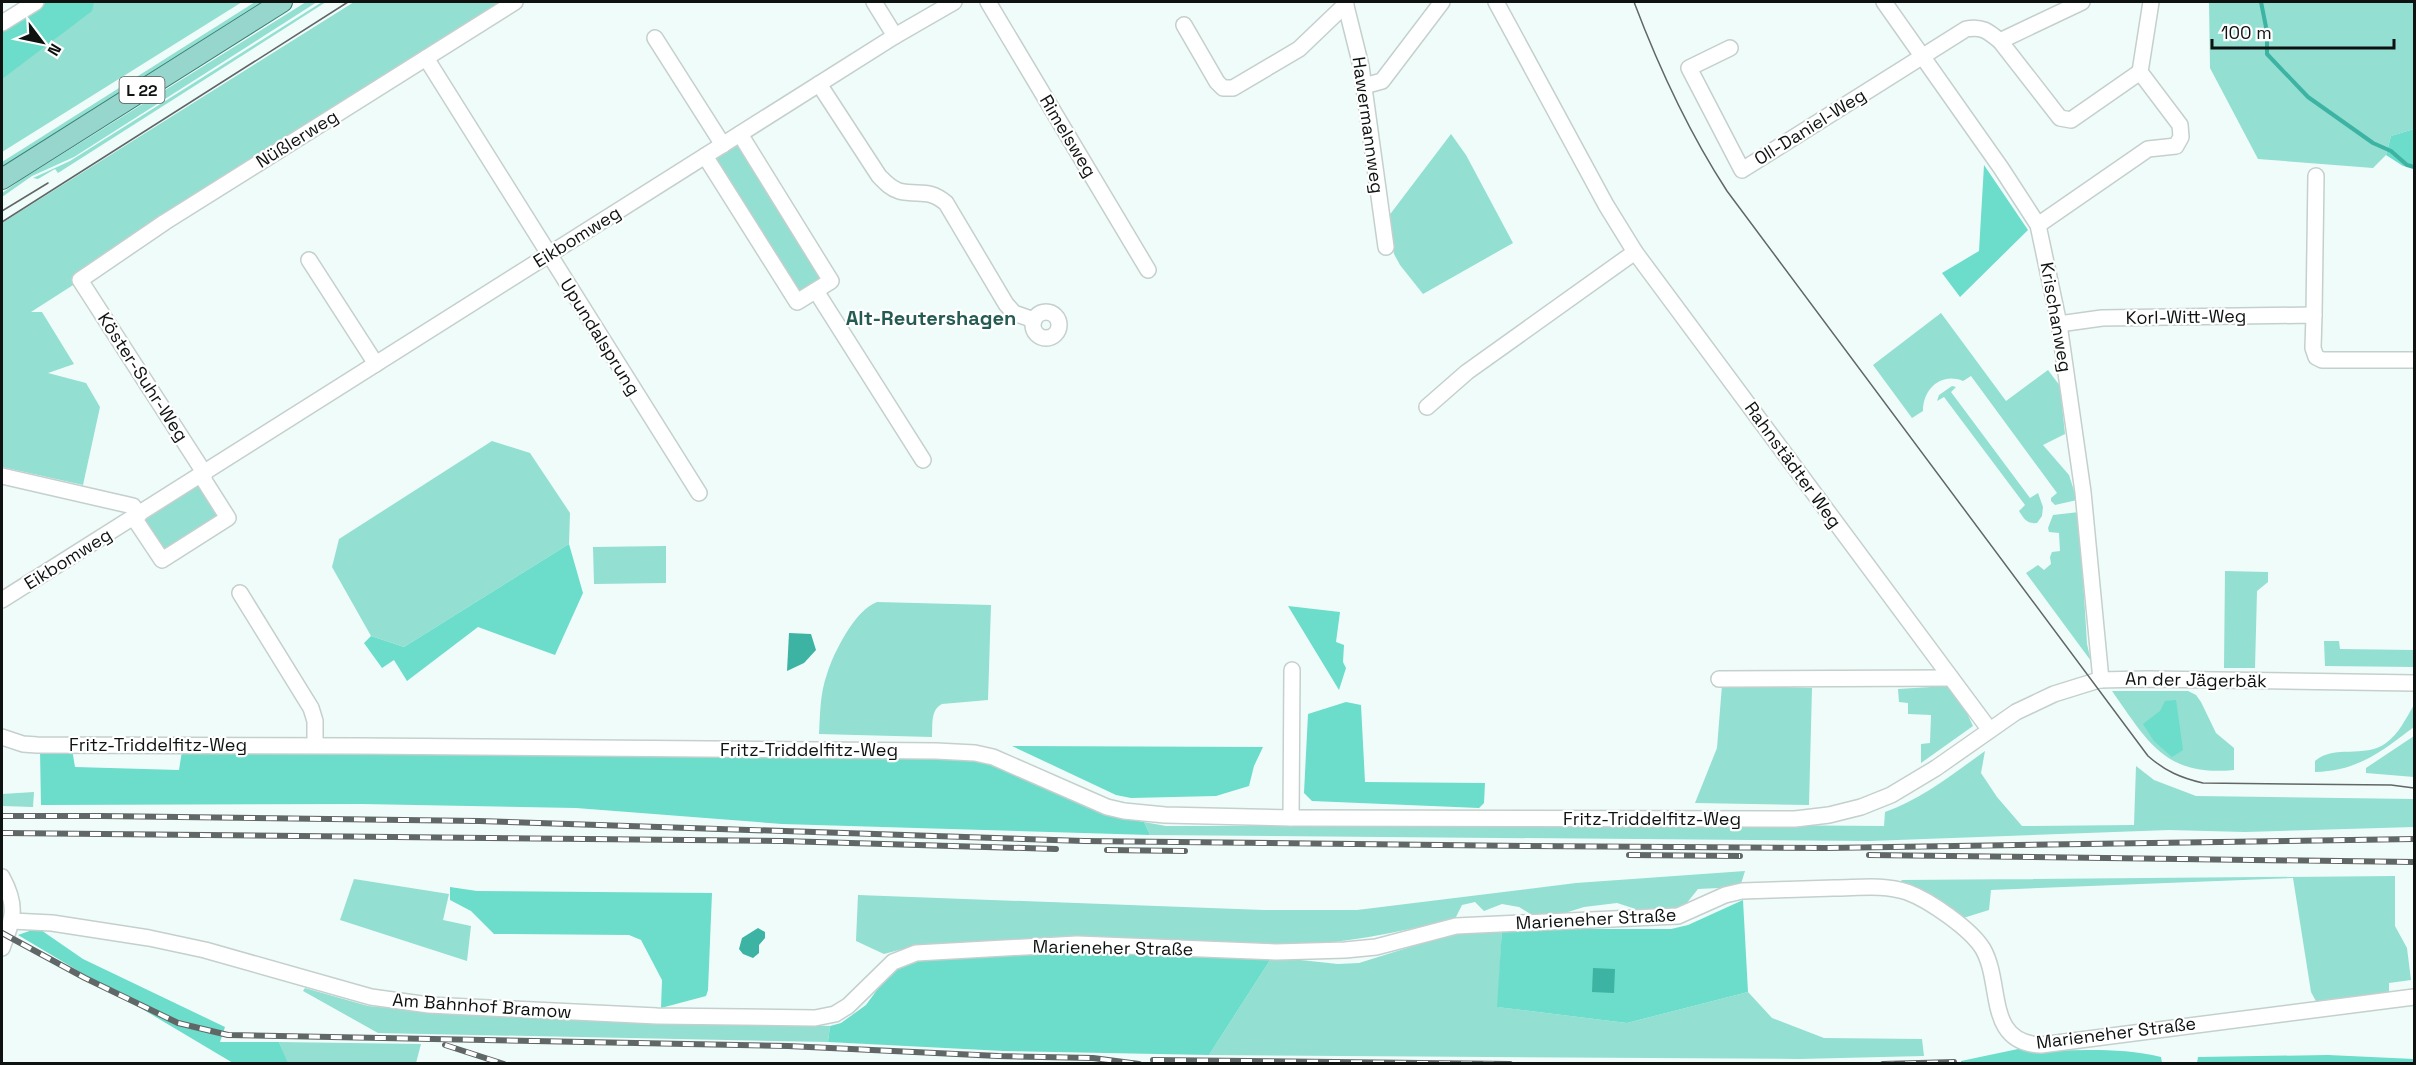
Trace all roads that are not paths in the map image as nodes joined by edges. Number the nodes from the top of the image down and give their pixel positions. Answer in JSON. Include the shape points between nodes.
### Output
{"nodes":[{"id":1,"x":36,"y":2,"type":"edge"},
{"id":2,"x":282,"y":2,"type":"edge"},
{"id":3,"x":515,"y":2,"type":"edge"},
{"id":4,"x":874,"y":2,"type":"edge"},
{"id":5,"x":954,"y":2,"type":"edge"},
{"id":6,"x":988,"y":2,"type":"edge"},
{"id":7,"x":1442,"y":2,"type":"edge"},
{"id":8,"x":1496,"y":2,"type":"edge"},
{"id":9,"x":1884,"y":2,"type":"edge"},
{"id":10,"x":2082,"y":2,"type":"edge"},
{"id":11,"x":2151,"y":2,"type":"edge"},
{"id":12,"x":1345,"y":3,"type":"edge"},
{"id":13,"x":20,"y":6,"type":"edge"},
{"id":14,"x":2,"y":24,"type":"edge"},
{"id":15,"x":1184,"y":25,"type":"dead end"},
{"id":16,"x":895,"y":36,"type":"junction"},
{"id":17,"x":655,"y":38,"type":"dead end"},
{"id":18,"x":2000,"y":41,"type":"junction"},
{"id":19,"x":1730,"y":48,"type":"dead end"},
{"id":20,"x":1922,"y":56,"type":"junction"},
{"id":21,"x":426,"y":58,"type":"junction"},
{"id":22,"x":2140,"y":72,"type":"junction"},
{"id":23,"x":819,"y":84,"type":"junction"},
{"id":24,"x":1364,"y":86,"type":"junction"},
{"id":25,"x":740,"y":134,"type":"junction"},
{"id":26,"x":723,"y":145,"type":"junction"},
{"id":27,"x":705,"y":156,"type":"junction"},
{"id":28,"x":2316,"y":176,"type":"dead end"},
{"id":29,"x":2,"y":179,"type":"edge"},
{"id":30,"x":2038,"y":225,"type":"junction"},
{"id":31,"x":1386,"y":247,"type":"dead end"},
{"id":32,"x":1635,"y":252,"type":"junction"},
{"id":33,"x":549,"y":255,"type":"junction"},
{"id":34,"x":309,"y":260,"type":"dead end"},
{"id":35,"x":1148,"y":270,"type":"dead end"},
{"id":36,"x":80,"y":280,"type":"joint"},
{"id":37,"x":816,"y":291,"type":"junction"},
{"id":38,"x":2314,"y":315,"type":"junction"},
{"id":39,"x":1034,"y":320,"type":"dead end"},
{"id":40,"x":2059,"y":324,"type":"junction"},
{"id":41,"x":2415,"y":360,"type":"edge"},
{"id":42,"x":376,"y":364,"type":"junction"},
{"id":43,"x":1427,"y":407,"type":"dead end"},
{"id":44,"x":923,"y":459,"type":"dead end"},
{"id":45,"x":2,"y":476,"type":"edge"},
{"id":46,"x":203,"y":476,"type":"junction"},
{"id":47,"x":699,"y":493,"type":"dead end"},
{"id":48,"x":136,"y":517,"type":"junction"},
{"id":49,"x":240,"y":592,"type":"dead end"},
{"id":50,"x":2,"y":600,"type":"edge"},
{"id":51,"x":1292,"y":670,"type":"dead end"},
{"id":52,"x":1951,"y":678,"type":"junction"},
{"id":53,"x":1719,"y":679,"type":"dead end"},
{"id":54,"x":2100,"y":680,"type":"junction"},
{"id":55,"x":2415,"y":683,"type":"edge"},
{"id":56,"x":1989,"y":729,"type":"junction"},
{"id":57,"x":2,"y":737,"type":"edge"},
{"id":58,"x":315,"y":746,"type":"junction"},
{"id":59,"x":1291,"y":818,"type":"junction"},
{"id":60,"x":2,"y":877,"type":"edge"},
{"id":61,"x":12,"y":921,"type":"junction"},
{"id":62,"x":2,"y":948,"type":"edge"},
{"id":63,"x":876,"y":979,"type":"joint"},
{"id":64,"x":2415,"y":997,"type":"edge"}],
"edges":[{"from":1,"to":13,"type":"street"},
{"from":2,"to":29,"type":"main road","number":"L 22"},
{"from":3,"to":21,"type":"street","name":"Nüßlerweg"},
{"from":4,"to":16,"type":"street"},
{"from":5,"to":16,"type":"street","name":"Eikbomweg"},
{"from":6,"to":35,"type":"street","name":"Rimelsweg"},
{"from":7,"to":24,"type":"street","via":[[1382,81]]},
{"from":8,"to":32,"type":"street","name":"Rahnstädter Weg"},
{"from":9,"to":20,"type":"street","name":"Krischanweg"},
{"from":10,"to":18,"type":"street"},
{"from":11,"to":22,"type":"street"},
{"from":12,"to":15,"type":"street","name":"Hawermannweg","via":[[1299,49],[1233,88],[1223,88],[1217,82]]},
{"from":12,"to":24,"type":"street","name":"Hawermannweg"},
{"from":13,"to":14,"type":"street"},
{"from":16,"to":23,"type":"street","name":"Eikbomweg"},
{"from":17,"to":26,"type":"street"},
{"from":18,"to":20,"type":"street","name":"Oll-Daniel-Weg","via":[[1976,27]]},
{"from":18,"to":22,"type":"street","via":[[2060,118],[2071,120]]},
{"from":19,"to":20,"type":"street","name":"Oll-Daniel-Weg","via":[[1689,68],[1742,170]]},
{"from":20,"to":30,"type":"street","name":"Krischanweg"},
{"from":21,"to":33,"type":"street","name":"Upundalsprung"},
{"from":21,"to":36,"type":"street","name":"Nüßlerweg"},
{"from":22,"to":30,"type":"street","via":[[2180,125],[2181,137],[2176,146],[2148,149]]},
{"from":23,"to":25,"type":"street","name":"Eikbomweg"},
{"from":23,"to":39,"type":"street","via":[[879,176],[899,191],[928,192],[946,203],[1006,304],[1014,313]]},
{"from":24,"to":31,"type":"street","name":"Hawermannweg"},
{"from":25,"to":26,"type":"street","name":"Eikbomweg"},
{"from":25,"to":37,"type":"street","via":[[831,281]]},
{"from":26,"to":27,"type":"street","name":"Eikbomweg"},
{"from":27,"to":33,"type":"street","name":"Eikbomweg"},
{"from":27,"to":37,"type":"street","via":[[798,302]]},
{"from":28,"to":38,"type":"street"},
{"from":30,"to":40,"type":"street","name":"Krischanweg"},
{"from":32,"to":43,"type":"street","via":[[1467,372]]},
{"from":32,"to":52,"type":"street","name":"Rahnstädter Weg"},
{"from":33,"to":42,"type":"street","name":"Eikbomweg"},
{"from":33,"to":47,"type":"street","name":"Upundalsprung"},
{"from":34,"to":42,"type":"street"},
{"from":36,"to":46,"type":"street","name":"Köster-Suhr-Weg"},
{"from":37,"to":44,"type":"street"},
{"from":38,"to":40,"type":"street","name":"Korl-Witt-Weg","via":[[2102,318]]},
{"from":38,"to":41,"type":"street","via":[[2313,348],[2322,360]]},
{"from":40,"to":54,"type":"street","name":"Krischanweg","via":[[2083,492]]},
{"from":42,"to":46,"type":"street","name":"Eikbomweg"},
{"from":45,"to":48,"type":"street","via":[[133,506]]},
{"from":46,"to":48,"type":"street","name":"Eikbomweg"},
{"from":46,"to":48,"type":"street","via":[[228,518],[162,560]]},
{"from":48,"to":50,"type":"street","name":"Eikbomweg"},
{"from":49,"to":58,"type":"street","via":[[311,708]]},
{"from":51,"to":59,"type":"street"},
{"from":52,"to":53,"type":"street"},
{"from":52,"to":56,"type":"street","name":"Rahnstädter Weg"},
{"from":54,"to":55,"type":"street","name":"An der Jägerbäk"},
{"from":54,"to":56,"type":"street","name":"An der Jägerbäk","via":[[2035,702]]},
{"from":56,"to":59,"type":"street","name":"Fritz-Triddelfitz-Weg","via":[[1917,781],[1861,807],[1829,815],[1748,820]]},
{"from":57,"to":58,"type":"street","name":"Fritz-Triddelfitz-Weg","via":[[37,746]]},
{"from":58,"to":59,"type":"street","name":"Fritz-Triddelfitz-Weg","via":[[975,753],[1013,764],[1092,801],[1124,811]]},
{"from":60,"to":61,"type":"street","via":[[13,904]]},
{"from":61,"to":62,"type":"street"},
{"from":61,"to":63,"type":"street","name":"Am Bahnhof Bramow","via":[[149,938],[214,952],[371,997],[429,1005],[657,1016],[814,1018],[835,1014],[848,1006]]},
{"from":63,"to":64,"type":"street","name":"Marieneher Straße","via":[[892,962],[916,953],[1077,944],[1276,952],[1345,950],[1376,947],[1456,926],[1678,916],[1742,891],[1883,887],[1923,900],[1966,931],[1983,949],[2001,1021],[2017,1039],[2029,1044]]}]}
